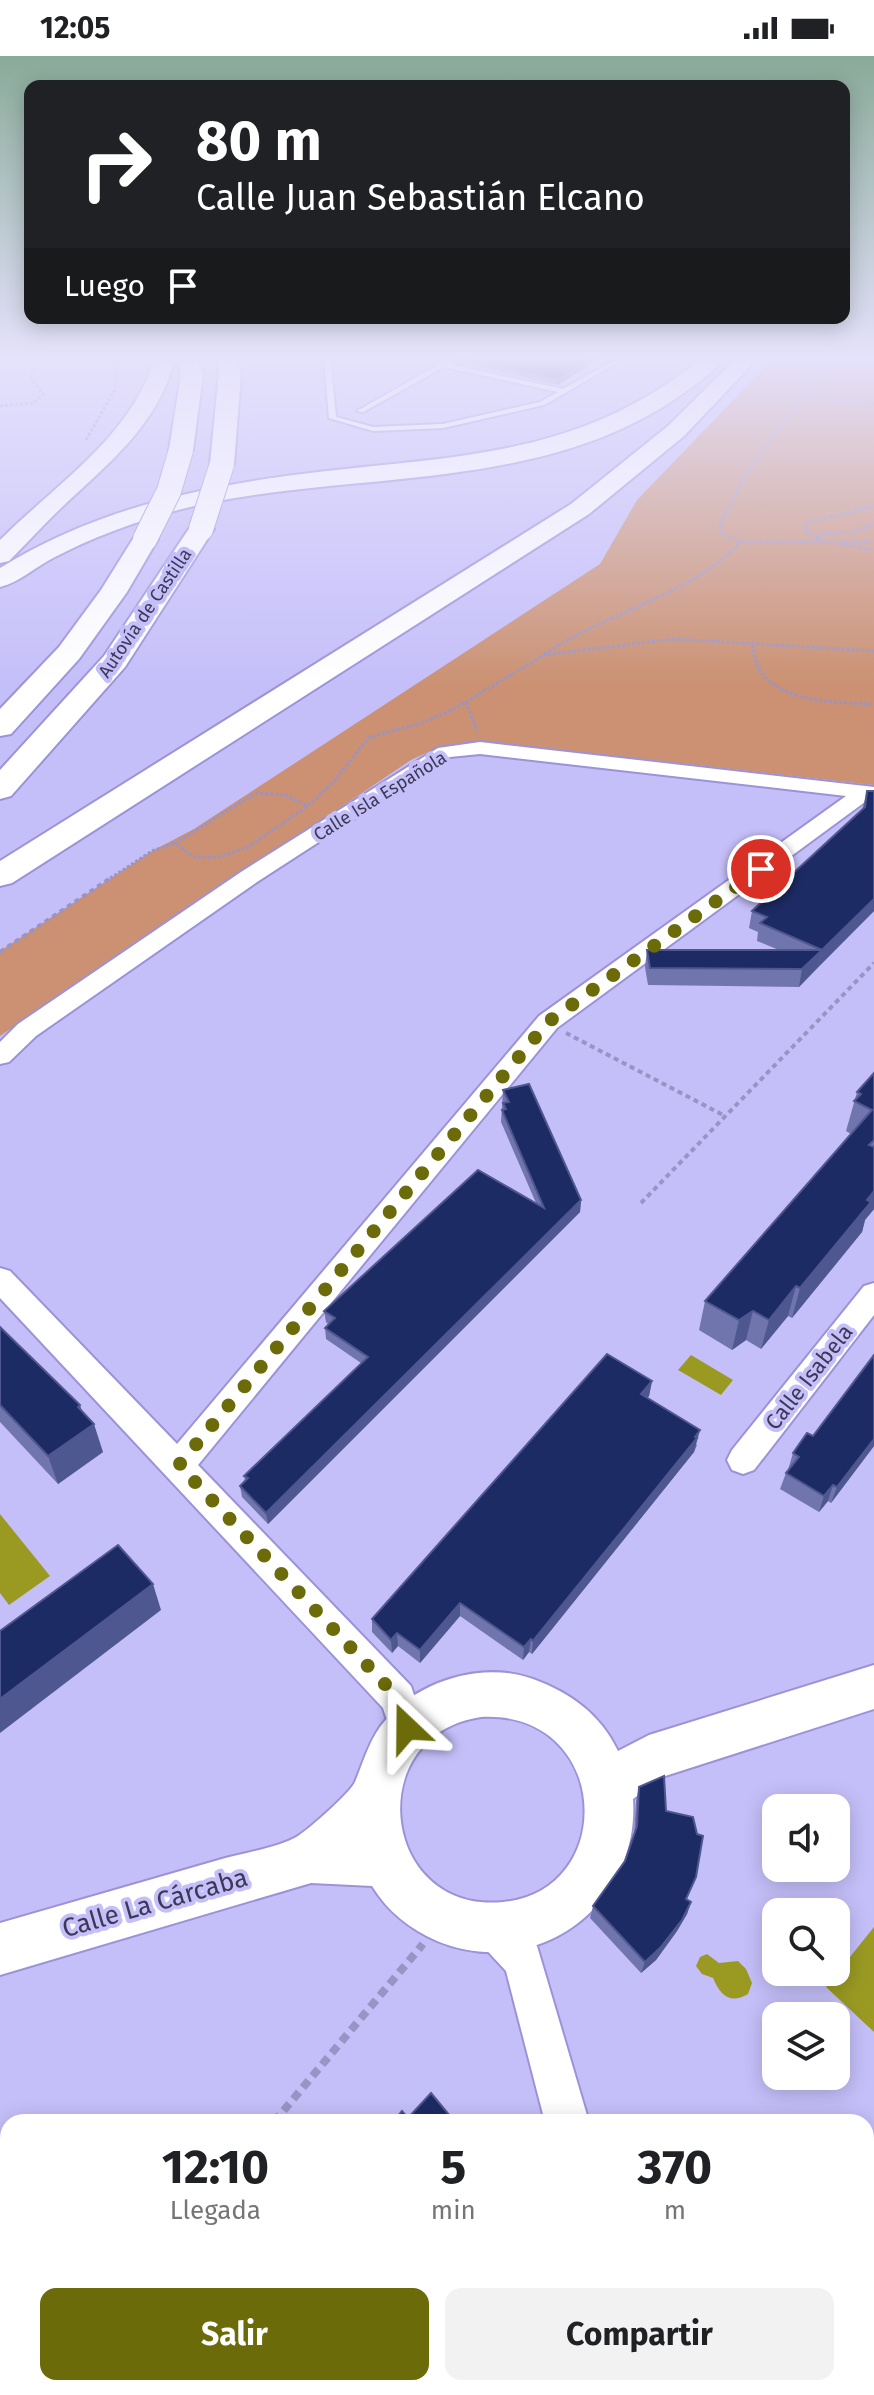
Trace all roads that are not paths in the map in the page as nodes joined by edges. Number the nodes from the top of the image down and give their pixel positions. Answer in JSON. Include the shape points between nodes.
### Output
{"nodes":[{"id":1,"x":93,"y":467,"type":"edge"},
{"id":2,"x":176,"y":467,"type":"edge"},
{"id":3,"x":221,"y":467,"type":"edge"},
{"id":4,"x":430,"y":467,"type":"edge"},
{"id":5,"x":633,"y":467,"type":"edge"},
{"id":6,"x":0,"y":555,"type":"edge"},
{"id":7,"x":0,"y":579,"type":"edge"},
{"id":8,"x":0,"y":727,"type":"edge"},
{"id":9,"x":0,"y":789,"type":"edge"},
{"id":10,"x":869,"y":792,"type":"edge"},
{"id":11,"x":0,"y":876,"type":"edge"},
{"id":12,"x":0,"y":1056,"type":"edge"},
{"id":13,"x":0,"y":1279,"type":"edge"},
{"id":14,"x":874,"y":1294,"type":"edge"},
{"id":15,"x":743,"y":1460,"type":"dead end"},
{"id":16,"x":179,"y":1465,"type":"junction"},
{"id":17,"x":874,"y":1687,"type":"edge"},
{"id":18,"x":412,"y":1712,"type":"junction"},
{"id":19,"x":599,"y":1770,"type":"junction"},
{"id":20,"x":375,"y":1798,"type":"junction"},
{"id":21,"x":311,"y":1858,"type":"junction"},
{"id":22,"x":388,"y":1862,"type":"junction"},
{"id":23,"x":517,"y":1937,"type":"junction"},
{"id":24,"x":0,"y":1949,"type":"edge"},
{"id":25,"x":565,"y":2114,"type":"edge"}],
"edges":[{"from":1,"to":6,"type":"highway"},
{"from":2,"to":8,"type":"highway","name":"Autovía de Castilla","bridge":true,"via":[[145,539],[113,592],[69,653]]},
{"from":3,"to":9,"type":"highway","name":"Autovía de Castilla","bridge":true,"via":[[201,529],[115,661]]},
{"from":4,"to":7,"type":"highway","via":[[305,481],[170,506],[80,536]]},
{"from":5,"to":11,"type":"highway","via":[[580,509]]},
{"from":10,"to":12,"type":"street","name":"Calle Isla Española","via":[[480,748],[445,752],[261,869],[27,1030]]},
{"from":10,"to":16,"type":"street","via":[[548,1022]]},
{"from":13,"to":16,"type":"street"},
{"from":14,"to":15,"type":"street","name":"Calle Isabela"},
{"from":16,"to":18,"type":"street"},
{"from":17,"to":19,"type":"street"},
{"from":18,"to":19,"type":"street","via":[[462,1696],[519,1697],[569,1724]]},
{"from":18,"to":20,"type":"street","via":[[380,1774]]},
{"from":19,"to":23,"type":"street","via":[[609,1822],[595,1870],[561,1908]]},
{"from":20,"to":21,"type":"street","name":"Calle La Cárcaba"},
{"from":20,"to":22,"type":"street","via":[[376,1831]]},
{"from":21,"to":22,"type":"street","name":"Calle La Cárcaba"},
{"from":21,"to":24,"type":"street","name":"Calle La Cárcaba"},
{"from":22,"to":23,"type":"street","via":[[401,1884],[442,1916]]},
{"from":23,"to":25,"type":"street"}]}
